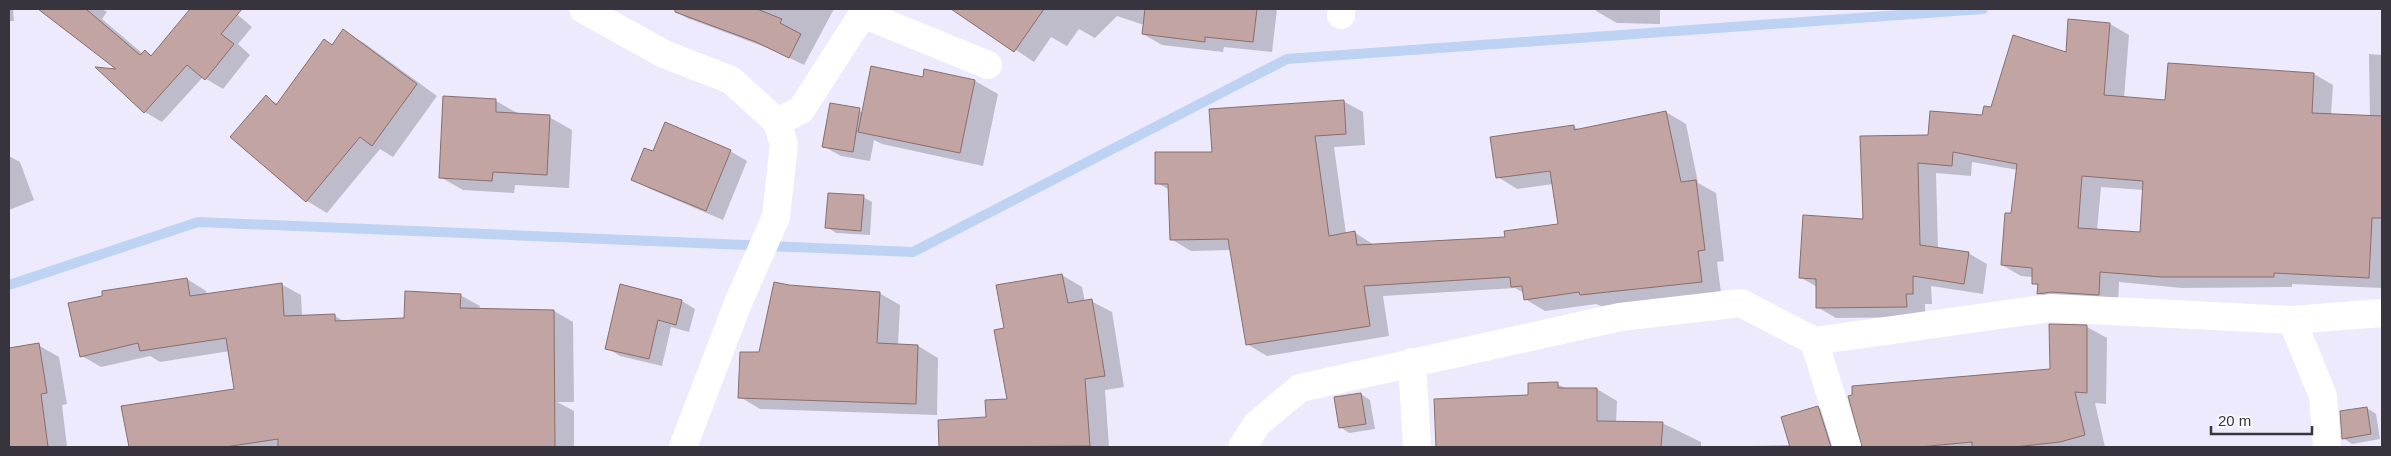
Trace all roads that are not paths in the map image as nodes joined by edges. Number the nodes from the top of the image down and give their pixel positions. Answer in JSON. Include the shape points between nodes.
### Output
{"nodes":[{"id":1,"x":583,"y":9,"type":"edge"},
{"id":2,"x":865,"y":11,"type":"edge"},
{"id":3,"x":988,"y":65,"type":"dead end"},
{"id":4,"x":777,"y":122,"type":"junction"},
{"id":5,"x":2382,"y":312,"type":"edge"},
{"id":6,"x":2292,"y":320,"type":"junction"},
{"id":7,"x":1814,"y":341,"type":"junction"},
{"id":8,"x":1412,"y":362,"type":"junction"},
{"id":9,"x":683,"y":447,"type":"edge"},
{"id":10,"x":1242,"y":447,"type":"edge"},
{"id":11,"x":1416,"y":447,"type":"edge"},
{"id":12,"x":1847,"y":447,"type":"edge"},
{"id":13,"x":2327,"y":447,"type":"edge"}],
"edges":[{"from":1,"to":4,"type":"street","via":[[664,54],[731,80]]},
{"from":2,"to":3,"type":"street"},
{"from":2,"to":4,"type":"street","via":[[801,110]]},
{"from":4,"to":9,"type":"street","via":[[784,144],[776,217],[738,303]]},
{"from":5,"to":6,"type":"street"},
{"from":6,"to":7,"type":"street","via":[[2050,308]]},
{"from":6,"to":13,"type":"street","via":[[2323,396]]},
{"from":7,"to":8,"type":"street","via":[[1741,302],[1620,318]]},
{"from":7,"to":12,"type":"street"},
{"from":8,"to":10,"type":"street","via":[[1300,388],[1257,424]]},
{"from":8,"to":11,"type":"street"}]}
